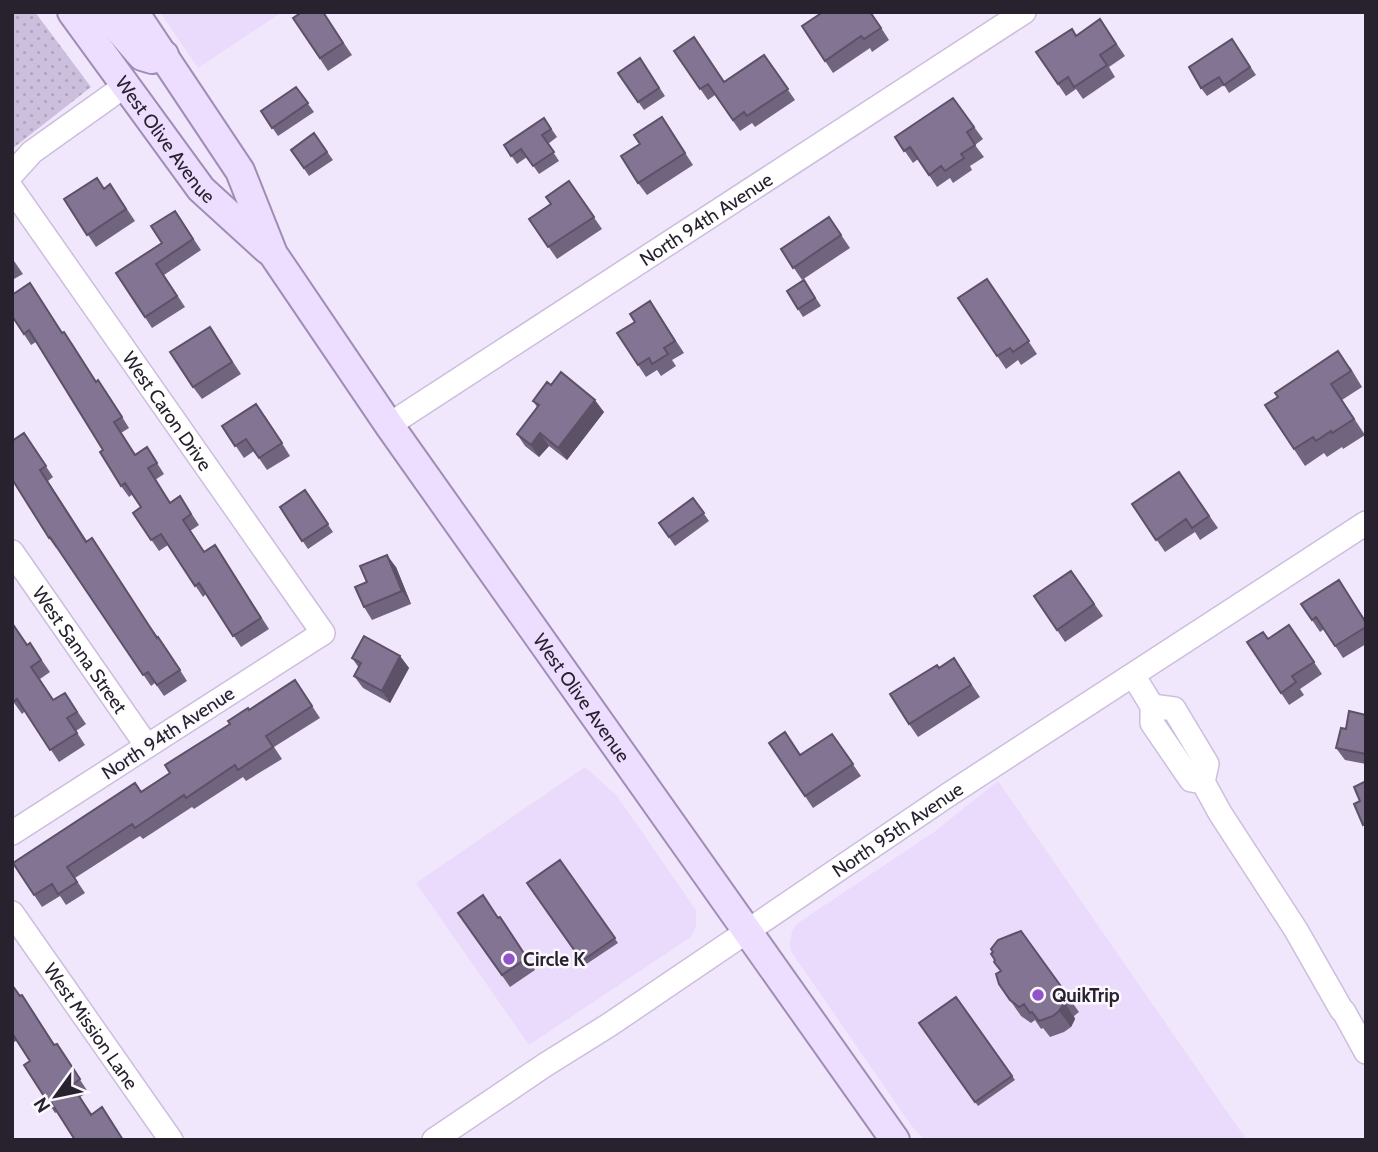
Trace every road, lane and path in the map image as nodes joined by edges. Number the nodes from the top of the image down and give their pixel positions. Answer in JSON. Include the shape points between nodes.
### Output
{"nodes":[{"id":1,"x":72,"y":12,"type":"edge"},
{"id":2,"x":104,"y":12,"type":"edge"},
{"id":3,"x":134,"y":12,"type":"edge"},
{"id":4,"x":1024,"y":12,"type":"edge"},
{"id":5,"x":164,"y":55,"type":"junction"},
{"id":6,"x":126,"y":85,"type":"junction"},
{"id":7,"x":12,"y":174,"type":"edge"},
{"id":8,"x":12,"y":189,"type":"edge"},
{"id":9,"x":273,"y":254,"type":"junction"},
{"id":10,"x":389,"y":425,"type":"junction"},
{"id":11,"x":1366,"y":523,"type":"edge"},
{"id":12,"x":12,"y":552,"type":"edge"},
{"id":13,"x":323,"y":633,"type":"joint"},
{"id":14,"x":1133,"y":675,"type":"junction"},
{"id":15,"x":147,"y":746,"type":"junction"},
{"id":16,"x":12,"y":833,"type":"edge"},
{"id":17,"x":12,"y":913,"type":"edge"},
{"id":18,"x":748,"y":931,"type":"junction"},
{"id":19,"x":1366,"y":1052,"type":"edge"},
{"id":20,"x":172,"y":1140,"type":"edge"},
{"id":21,"x":434,"y":1140,"type":"edge"},
{"id":22,"x":895,"y":1140,"type":"edge"}],
"edges":[{"from":1,"to":6,"type":"main road","name":"West Olive Avenue"},
{"from":2,"to":5,"type":"main road","via":[[142,56]]},
{"from":3,"to":5,"type":"main road","name":"West Olive Avenue"},
{"from":4,"to":10,"type":"street","name":"North 94th Avenue"},
{"from":5,"to":9,"type":"main road","name":"West Olive Avenue","via":[[240,171]]},
{"from":6,"to":7,"type":"street","via":[[32,152]]},
{"from":6,"to":9,"type":"main road","name":"West Olive Avenue","via":[[201,190]]},
{"from":8,"to":13,"type":"street","name":"West Caron Drive"},
{"from":9,"to":10,"type":"main road","name":"West Olive Avenue"},
{"from":10,"to":18,"type":"main road","name":"West Olive Avenue"},
{"from":11,"to":14,"type":"street","name":"North 95th Avenue"},
{"from":12,"to":15,"type":"street","name":"West Sanna Street"},
{"from":13,"to":15,"type":"street","name":"North 94th Avenue"},
{"from":14,"to":18,"type":"street","name":"North 95th Avenue"},
{"from":14,"to":19,"type":"street","via":[[1152,706],[1153,723],[1191,780],[1203,782]]},
{"from":15,"to":16,"type":"street","name":"North 94th Avenue"},
{"from":17,"to":20,"type":"street","name":"West Mission Lane"},
{"from":18,"to":21,"type":"street","name":"North 95th Avenue"},
{"from":18,"to":22,"type":"main road","name":"West Olive Avenue"}]}
